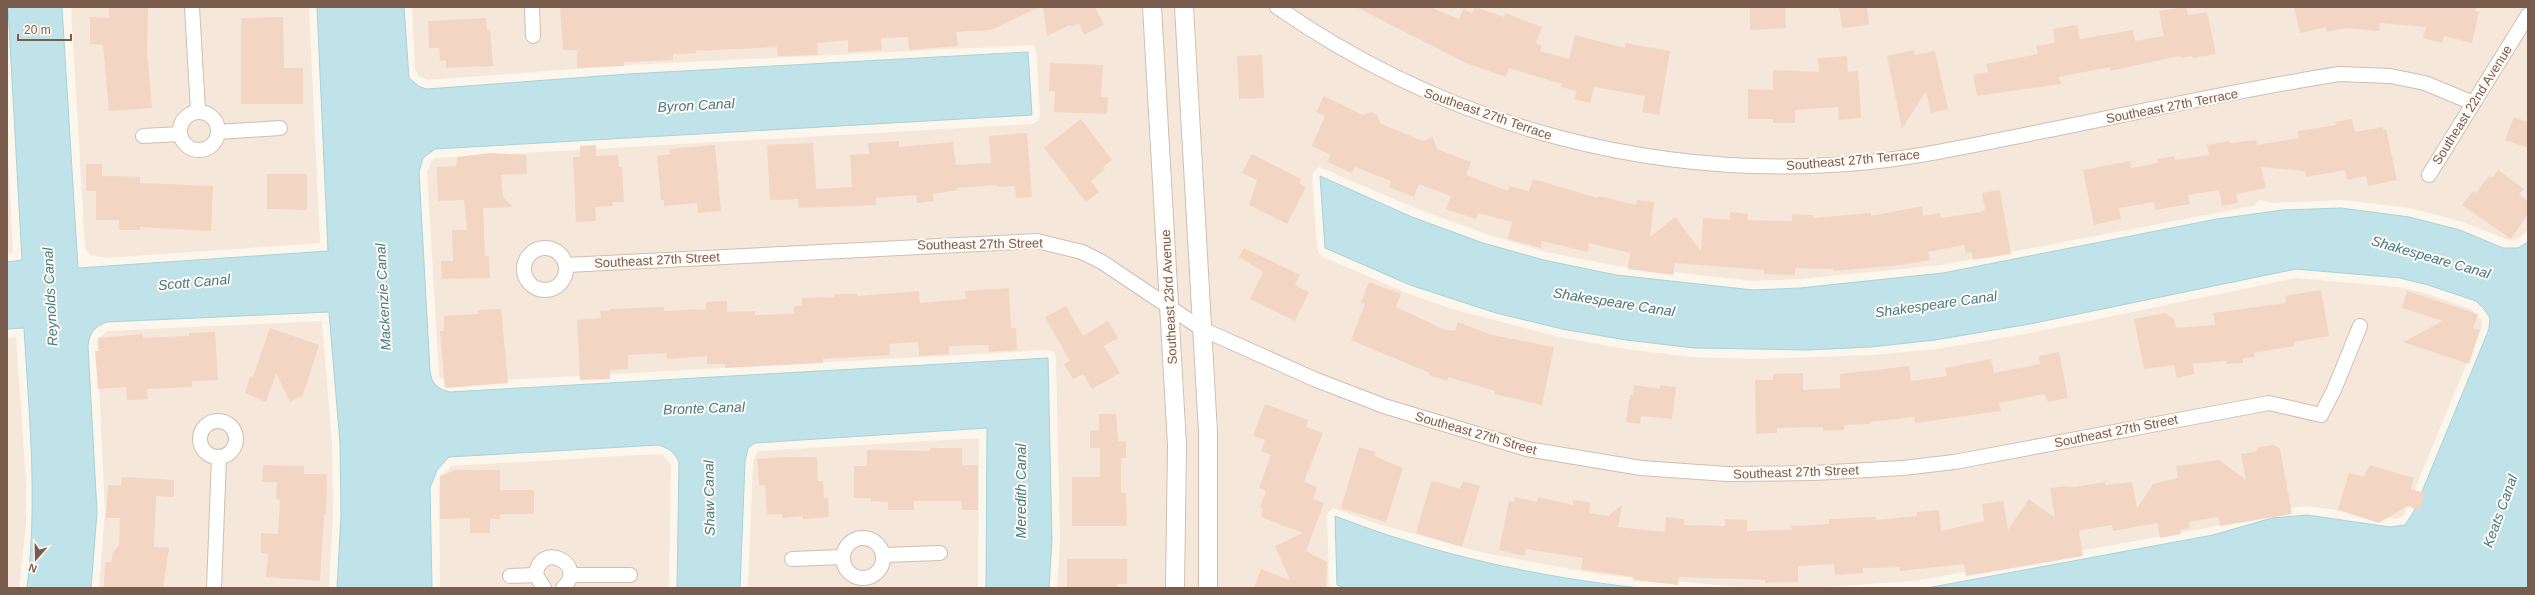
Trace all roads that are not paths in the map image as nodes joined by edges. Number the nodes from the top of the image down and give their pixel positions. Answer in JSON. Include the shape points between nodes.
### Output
{"nodes":[{"id":1,"x":192,"y":7,"type":"edge"},
{"id":2,"x":532,"y":7,"type":"edge"},
{"id":3,"x":1152,"y":7,"type":"edge"},
{"id":4,"x":1184,"y":7,"type":"edge"},
{"id":5,"x":1277,"y":7,"type":"edge"},
{"id":6,"x":2528,"y":15,"type":"edge"},
{"id":7,"x":533,"y":36,"type":"dead end"},
{"id":8,"x":2473,"y":103,"type":"junction"},
{"id":9,"x":198,"y":111,"type":"junction"},
{"id":10,"x":280,"y":128,"type":"dead end"},
{"id":11,"x":218,"y":132,"type":"junction"},
{"id":12,"x":180,"y":134,"type":"junction"},
{"id":13,"x":143,"y":136,"type":"dead end"},
{"id":14,"x":2429,"y":175,"type":"dead end"},
{"id":15,"x":567,"y":265,"type":"dead end"},
{"id":16,"x":1170,"y":308,"type":"junction"},
{"id":17,"x":2360,"y":326,"type":"dead end"},
{"id":18,"x":1202,"y":329,"type":"junction"},
{"id":19,"x":219,"y":458,"type":"dead end"},
{"id":20,"x":940,"y":553,"type":"dead end"},
{"id":21,"x":883,"y":555,"type":"junction"},
{"id":22,"x":843,"y":557,"type":"junction"},
{"id":23,"x":792,"y":559,"type":"dead end"},
{"id":24,"x":536,"y":575,"type":"junction"},
{"id":25,"x":570,"y":575,"type":"junction"},
{"id":26,"x":630,"y":575,"type":"dead end"},
{"id":27,"x":510,"y":576,"type":"dead end"},
{"id":28,"x":861,"y":583,"type":"edge"},
{"id":29,"x":214,"y":588,"type":"edge"},
{"id":30,"x":544,"y":588,"type":"edge"},
{"id":31,"x":563,"y":588,"type":"edge"},
{"id":32,"x":1175,"y":588,"type":"edge"},
{"id":33,"x":1208,"y":588,"type":"edge"}],
"edges":[{"from":1,"to":9,"type":"street"},
{"from":2,"to":7,"type":"street"},
{"from":3,"to":16,"type":"street","name":"Southeast 23rd Avenue"},
{"from":4,"to":18,"type":"street"},
{"from":5,"to":8,"type":"street","name":"Southeast 27th Terrace","via":[[1342,49],[1416,88],[1469,110],[1550,136],[1608,150],[1686,162],[1752,167],[1806,166],[1893,159],[1983,144],[2339,74],[2390,76],[2425,83]]},
{"from":6,"to":8,"type":"street","name":"Southeast 22nd Avenue"},
{"from":8,"to":14,"type":"street","name":"Southeast 22nd Avenue"},
{"from":9,"to":11,"type":"street","via":[[215,120]]},
{"from":9,"to":12,"type":"street","via":[[187,115],[183,120]]},
{"from":10,"to":11,"type":"street"},
{"from":11,"to":12,"type":"street","via":[[213,144],[202,150],[189,147]]},
{"from":12,"to":13,"type":"street"},
{"from":15,"to":16,"type":"street","name":"Southeast 27th Street","via":[[1037,240],[1082,252],[1102,262]]},
{"from":16,"to":18,"type":"street","name":"Southeast 27th Street"},
{"from":16,"to":32,"type":"street","name":"Southeast 23rd Avenue","via":[[1177,445]]},
{"from":17,"to":18,"type":"street","name":"Southeast 27th Street","via":[[2321,415],[2269,403],[1954,462],[1814,473],[1727,474],[1596,462],[1527,449],[1384,406],[1314,379]]},
{"from":18,"to":33,"type":"street","via":[[1208,432]]},
{"from":19,"to":29,"type":"street"},
{"from":20,"to":21,"type":"street"},
{"from":21,"to":22,"type":"street","via":[[876,544],[865,538],[848,545]]},
{"from":21,"to":28,"type":"street","via":[[878,572]]},
{"from":22,"to":23,"type":"street"},
{"from":22,"to":28,"type":"street","via":[[846,569]]},
{"from":24,"to":25,"type":"street","via":[[541,562],[556,557],[568,565]]},
{"from":24,"to":27,"type":"street"},
{"from":24,"to":30,"type":"street"},
{"from":25,"to":26,"type":"street"},
{"from":25,"to":31,"type":"street"}]}
